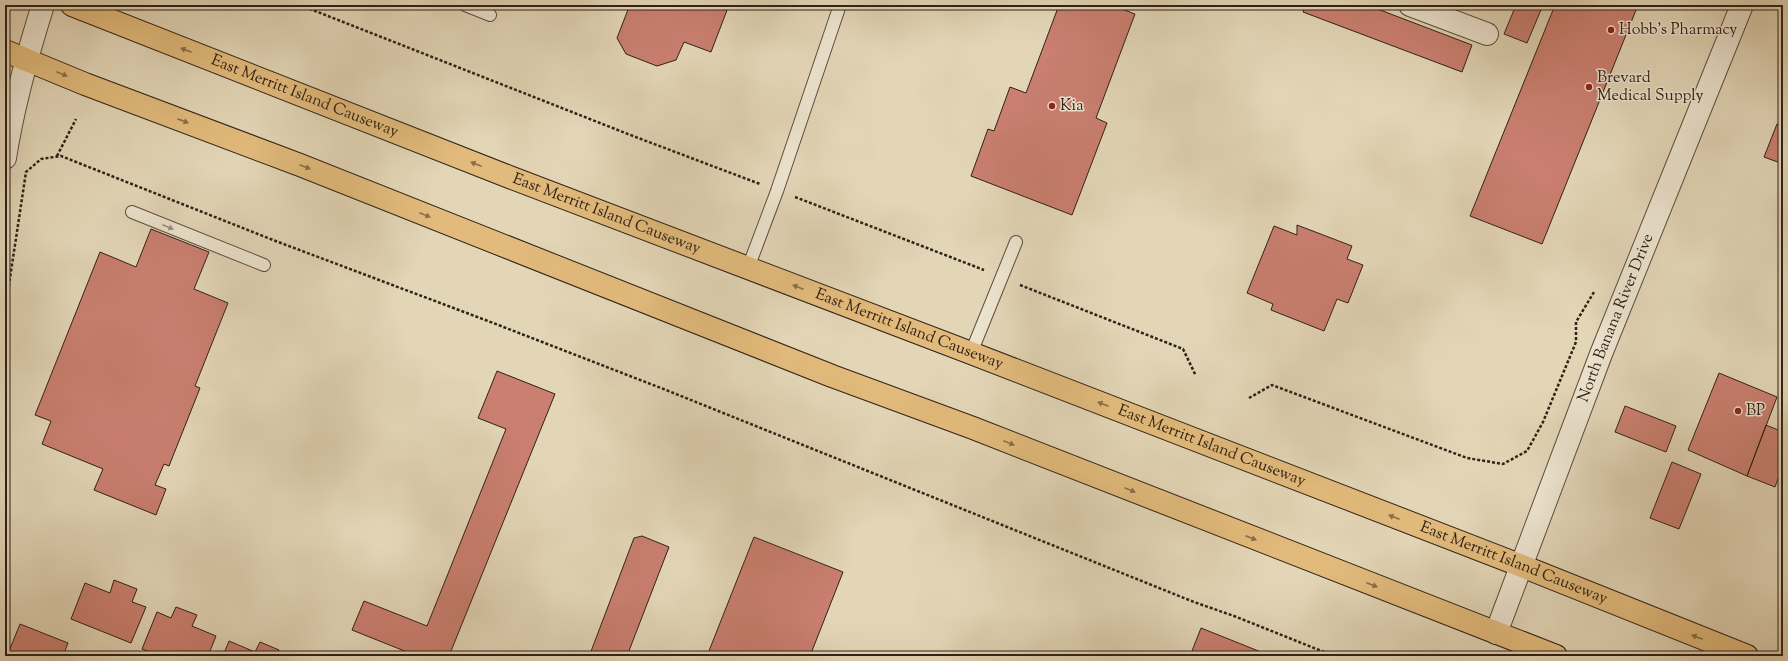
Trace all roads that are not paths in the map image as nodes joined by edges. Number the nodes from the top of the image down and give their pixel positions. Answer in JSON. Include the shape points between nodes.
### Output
{"nodes":[{"id":1,"x":43,"y":5,"type":"edge"},
{"id":2,"x":72,"y":5,"type":"edge"},
{"id":3,"x":465,"y":5,"type":"edge"},
{"id":4,"x":840,"y":5,"type":"edge"},
{"id":5,"x":1410,"y":5,"type":"edge"},
{"id":6,"x":1742,"y":5,"type":"edge"},
{"id":7,"x":490,"y":15,"type":"dead end"},
{"id":8,"x":1487,"y":34,"type":"dead end"},
{"id":9,"x":5,"y":51,"type":"edge"},
{"id":10,"x":25,"y":60,"type":"junction"},
{"id":11,"x":5,"y":158,"type":"edge"},
{"id":12,"x":132,"y":212,"type":"dead end"},
{"id":13,"x":1016,"y":242,"type":"dead end"},
{"id":14,"x":264,"y":265,"type":"dead end"},
{"id":15,"x":748,"y":268,"type":"junction"},
{"id":16,"x":971,"y":353,"type":"junction"},
{"id":17,"x":1522,"y":566,"type":"junction"},
{"id":18,"x":1496,"y":633,"type":"junction"},
{"id":19,"x":1556,"y":656,"type":"edge"},
{"id":20,"x":1747,"y":656,"type":"edge"}],
"edges":[{"from":1,"to":10,"type":"street"},
{"from":15,"to":2,"type":"main road","name":"East Merritt Island Causeway","one_way":true},
{"from":3,"to":7,"type":"lane"},
{"from":4,"to":15,"type":"lane"},
{"from":5,"to":8,"type":"street"},
{"from":6,"to":17,"type":"street","name":"North Banana River Drive","via":[[1601,354]]},
{"from":9,"to":10,"type":"main road"},
{"from":10,"to":11,"type":"street"},
{"from":10,"to":18,"type":"main road","one_way":true,"via":[[308,168],[832,376],[973,428]]},
{"from":12,"to":14,"type":"lane","one_way":true},
{"from":13,"to":16,"type":"lane"},
{"from":16,"to":15,"type":"main road","name":"East Merritt Island Causeway","one_way":true},
{"from":17,"to":16,"type":"main road","name":"East Merritt Island Causeway","one_way":true},
{"from":17,"to":18,"type":"street","name":"North Banana River Drive"},
{"from":20,"to":17,"type":"main road","name":"East Merritt Island Causeway","one_way":true},
{"from":18,"to":19,"type":"main road"}]}
